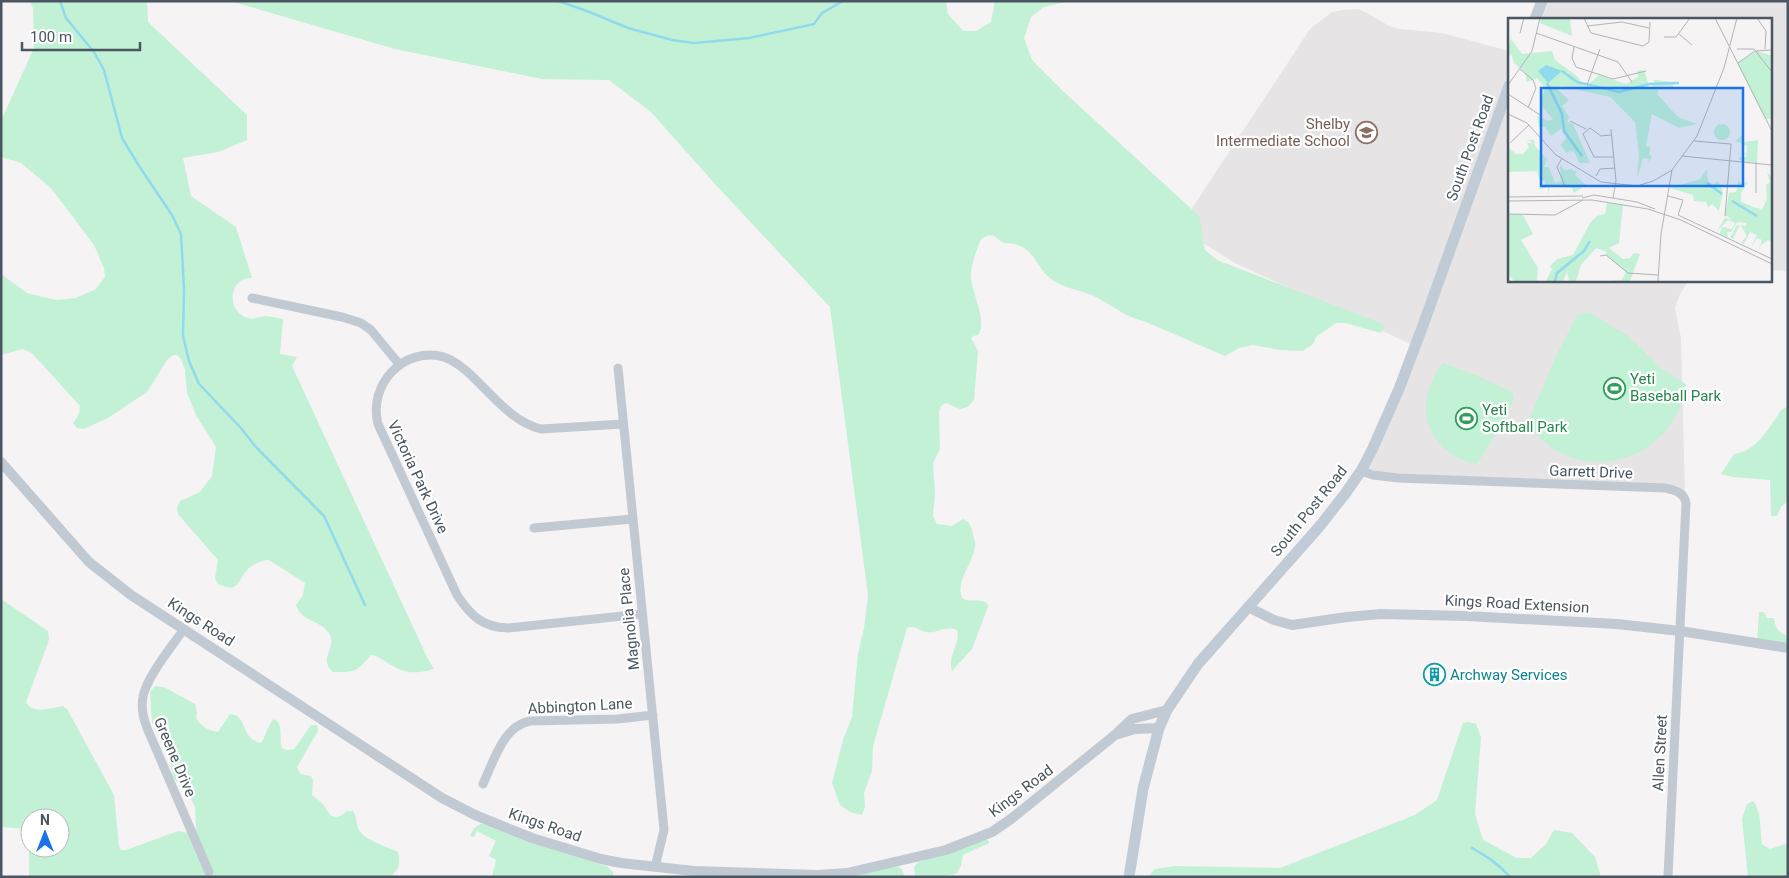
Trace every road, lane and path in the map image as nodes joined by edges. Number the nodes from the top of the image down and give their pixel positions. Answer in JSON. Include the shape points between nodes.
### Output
{"nodes":[{"id":1,"x":1542,"y":1,"type":"edge"},
{"id":2,"x":1535,"y":18,"type":"edge"},
{"id":3,"x":1508,"y":89,"type":"edge"},
{"id":4,"x":252,"y":298,"type":"dead end"},
{"id":5,"x":399,"y":364,"type":"junction"},
{"id":6,"x":618,"y":368,"type":"dead end"},
{"id":7,"x":623,"y":424,"type":"junction"},
{"id":8,"x":1,"y":462,"type":"edge"},
{"id":9,"x":1361,"y":471,"type":"junction"},
{"id":10,"x":632,"y":519,"type":"junction"},
{"id":11,"x":534,"y":528,"type":"dead end"},
{"id":12,"x":1248,"y":607,"type":"junction"},
{"id":13,"x":642,"y":614,"type":"junction"},
{"id":14,"x":184,"y":629,"type":"junction"},
{"id":15,"x":1680,"y":631,"type":"junction"},
{"id":16,"x":1788,"y":648,"type":"edge"},
{"id":17,"x":1167,"y":710,"type":"junction"},
{"id":18,"x":653,"y":715,"type":"junction"},
{"id":19,"x":1160,"y":728,"type":"junction"},
{"id":20,"x":1115,"y":735,"type":"junction"},
{"id":21,"x":483,"y":784,"type":"dead end"},
{"id":22,"x":209,"y":872,"type":"dead end"},
{"id":23,"x":654,"y":872,"type":"edge"},
{"id":24,"x":1129,"y":877,"type":"edge"},
{"id":25,"x":1668,"y":877,"type":"edge"}],
"edges":[{"from":1,"to":2,"type":"main road"},
{"from":3,"to":9,"type":"main road","name":"South Post Road","via":[[1399,389]]},
{"from":4,"to":5,"type":"street","via":[[361,323],[371,330]]},
{"from":5,"to":7,"type":"street","via":[[419,357],[444,357],[465,369],[516,418],[540,429]]},
{"from":5,"to":13,"type":"street","name":"Victoria Park Drive","via":[[380,386],[375,413],[378,424],[457,595],[472,615],[495,627],[508,628]]},
{"from":6,"to":7,"type":"street","name":"Magnolia Place"},
{"from":7,"to":10,"type":"street","name":"Magnolia Place"},
{"from":8,"to":14,"type":"street","name":"Kings Road","via":[[89,562],[131,595]]},
{"from":9,"to":12,"type":"main road","name":"South Post Road","via":[[1319,527]]},
{"from":9,"to":15,"type":"street","name":"Garrett Drive","via":[[1398,478],[1665,488],[1678,492],[1686,502]]},
{"from":10,"to":11,"type":"street"},
{"from":10,"to":13,"type":"street","name":"Magnolia Place"},
{"from":12,"to":15,"type":"street","name":"Kings Road Extension","via":[[1292,625],[1347,617],[1412,614],[1586,622]]},
{"from":12,"to":17,"type":"main road","name":"South Post Road","via":[[1198,664]]},
{"from":13,"to":18,"type":"street","name":"Magnolia Place"},
{"from":14,"to":22,"type":"street","name":"Greene Drive","via":[[148,684],[143,694],[142,709],[147,728]]},
{"from":14,"to":23,"type":"street","name":"Kings Road","via":[[442,798],[532,838]]},
{"from":15,"to":16,"type":"street","name":"Kings Road Extension"},
{"from":15,"to":25,"type":"street","name":"Allen Street"},
{"from":17,"to":19,"type":"main road","name":"South Post Road"},
{"from":17,"to":20,"type":"street","via":[[1132,720]]},
{"from":18,"to":21,"type":"street","name":"Abbington Lane","via":[[521,723],[505,739]]},
{"from":18,"to":23,"type":"street","name":"Magnolia Place","via":[[664,830]]},
{"from":19,"to":20,"type":"street","name":"Kings Road","via":[[1135,729]]},
{"from":19,"to":24,"type":"main road","name":"South Post Road","via":[[1143,789]]},
{"from":20,"to":23,"type":"street","name":"Kings Road","via":[[992,832],[946,850],[848,872],[818,875]]}]}
